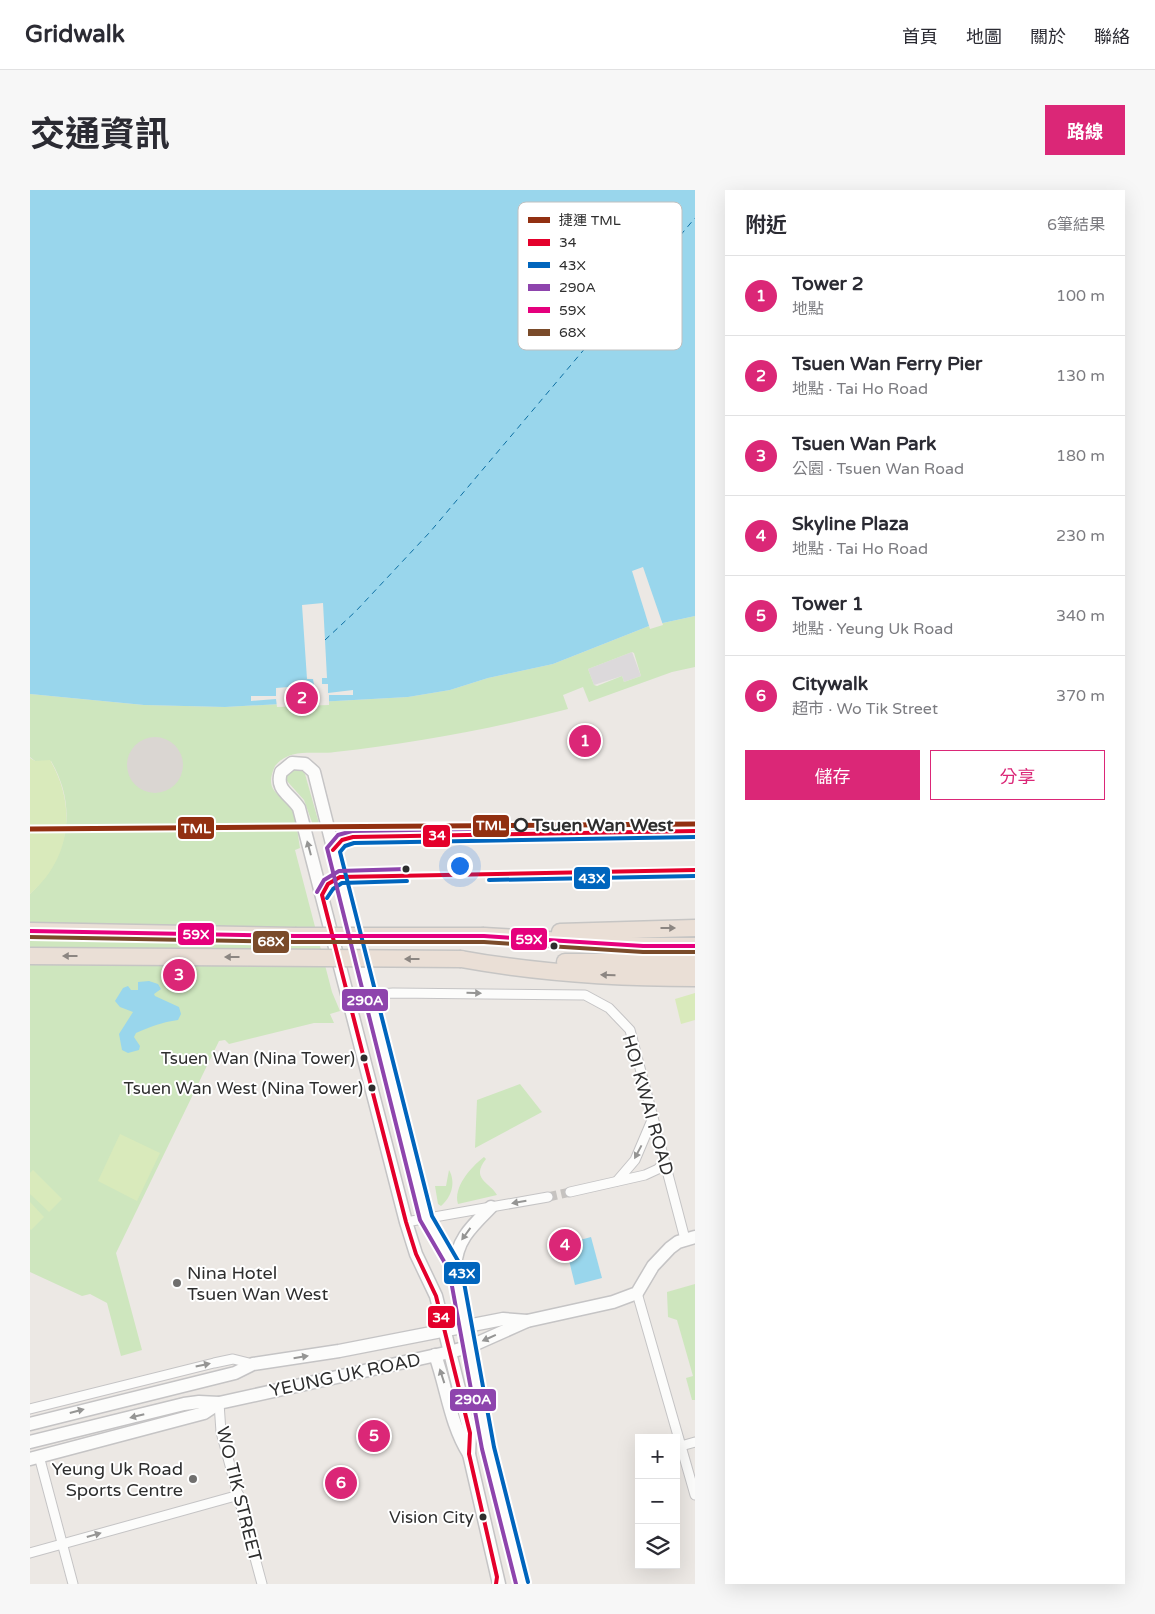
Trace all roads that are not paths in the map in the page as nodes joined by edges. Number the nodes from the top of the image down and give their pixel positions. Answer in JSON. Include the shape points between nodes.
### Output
{"nodes":[{"id":1,"x":695,"y":928,"type":"edge"},
{"id":2,"x":30,"y":931,"type":"edge"},
{"id":3,"x":484,"y":936,"type":"junction"},
{"id":4,"x":695,"y":946,"type":"edge"},
{"id":5,"x":30,"y":956,"type":"edge"},
{"id":6,"x":461,"y":959,"type":"junction"},
{"id":7,"x":695,"y":962,"type":"edge"},
{"id":8,"x":695,"y":978,"type":"edge"},
{"id":9,"x":370,"y":994,"type":"junction"},
{"id":10,"x":348,"y":996,"type":"junction"},
{"id":11,"x":652,"y":1120,"type":"junction"},
{"id":12,"x":664,"y":1162,"type":"junction"},
{"id":13,"x":617,"y":1181,"type":"junction"},
{"id":14,"x":570,"y":1192,"type":"tunnel mouth"},
{"id":15,"x":548,"y":1197,"type":"tunnel mouth"},
{"id":16,"x":491,"y":1207,"type":"junction"},
{"id":17,"x":426,"y":1218,"type":"junction"},
{"id":18,"x":406,"y":1222,"type":"junction"},
{"id":19,"x":690,"y":1238,"type":"edge"},
{"id":20,"x":456,"y":1268,"type":"junction"},
{"id":21,"x":637,"y":1292,"type":"junction"},
{"id":22,"x":527,"y":1321,"type":"junction"},
{"id":23,"x":467,"y":1325,"type":"junction"},
{"id":24,"x":444,"y":1329,"type":"junction"},
{"id":25,"x":471,"y":1346,"type":"junction"},
{"id":26,"x":450,"y":1352,"type":"junction"},
{"id":27,"x":435,"y":1355,"type":"junction"},
{"id":28,"x":253,"y":1364,"type":"junction"},
{"id":29,"x":219,"y":1404,"type":"junction"},
{"id":30,"x":30,"y":1409,"type":"edge"},
{"id":31,"x":30,"y":1424,"type":"edge"},
{"id":32,"x":30,"y":1442,"type":"edge"},
{"id":33,"x":695,"y":1442,"type":"edge"},
{"id":34,"x":681,"y":1446,"type":"junction"},
{"id":35,"x":469,"y":1454,"type":"junction"},
{"id":36,"x":35,"y":1458,"type":"edge"},
{"id":37,"x":239,"y":1495,"type":"junction"},
{"id":38,"x":695,"y":1495,"type":"edge"},
{"id":39,"x":62,"y":1544,"type":"junction"},
{"id":40,"x":30,"y":1553,"type":"edge"},
{"id":41,"x":517,"y":1567,"type":"junction"},
{"id":42,"x":498,"y":1582,"type":"edge"},
{"id":43,"x":73,"y":1584,"type":"edge"},
{"id":44,"x":262,"y":1584,"type":"edge"},
{"id":45,"x":522,"y":1584,"type":"edge"},
{"id":46,"x":528,"y":1584,"type":"edge"}],
"edges":[{"from":3,"to":1,"type":"highway","one_way":true},
{"from":2,"to":3,"type":"highway","bridge":true},
{"from":3,"to":4,"type":"highway"},
{"from":6,"to":5,"type":"highway","one_way":true,"bridge":true},
{"from":6,"to":7,"type":"highway"},
{"from":8,"to":6,"type":"highway","one_way":true,"via":[[506,967]]},
{"from":9,"to":10,"type":"street","name":"HOI KWAI ROAD"},
{"from":10,"to":9,"type":"street","one_way":true,"via":[[298,808],[279,784],[281,772],[292,762],[305,764],[314,772]]},
{"from":9,"to":11,"type":"street","name":"HOI KWAI ROAD","one_way":true,"via":[[569,994],[595,999],[609,1008],[630,1030]]},
{"from":9,"to":17,"type":"street"},
{"from":10,"to":18,"type":"street"},
{"from":11,"to":12,"type":"street","name":"HOI KWAI ROAD"},
{"from":11,"to":13,"type":"street","one_way":true,"via":[[635,1160]]},
{"from":12,"to":13,"type":"street","via":[[652,1173]]},
{"from":12,"to":19,"type":"street","name":"HOI KWAI ROAD"},
{"from":13,"to":14,"type":"street"},
{"from":15,"to":16,"type":"street","one_way":true},
{"from":16,"to":17,"type":"street"},
{"from":16,"to":20,"type":"street","one_way":true,"via":[[470,1227],[461,1241]]},
{"from":17,"to":18,"type":"street"},
{"from":17,"to":20,"type":"street"},
{"from":18,"to":24,"type":"street","via":[[416,1254],[436,1296]]},
{"from":19,"to":21,"type":"street","via":[[670,1248],[660,1258]]},
{"from":20,"to":23,"type":"street"},
{"from":21,"to":22,"type":"street","via":[[613,1302]]},
{"from":21,"to":34,"type":"street"},
{"from":22,"to":23,"type":"street","name":"YEUNG UK ROAD","via":[[503,1319]]},
{"from":22,"to":25,"type":"street","name":"YEUNG UK ROAD","one_way":true},
{"from":23,"to":24,"type":"street","name":"YEUNG UK ROAD"},
{"from":23,"to":25,"type":"street"},
{"from":24,"to":26,"type":"street"},
{"from":28,"to":24,"type":"street","name":"YEUNG UK ROAD","one_way":true,"via":[[339,1351]]},
{"from":25,"to":26,"type":"street","name":"YEUNG UK ROAD"},
{"from":25,"to":41,"type":"street","via":[[488,1448]]},
{"from":26,"to":27,"type":"street","name":"YEUNG UK ROAD"},
{"from":26,"to":35,"type":"street","via":[[470,1433]]},
{"from":27,"to":29,"type":"street","name":"YEUNG UK ROAD"},
{"from":35,"to":27,"type":"street","one_way":true,"via":[[458,1436]]},
{"from":30,"to":28,"type":"street","name":"YEUNG UK ROAD","one_way":true,"via":[[214,1363],[233,1360]]},
{"from":31,"to":28,"type":"street","name":"YEUNG UK ROAD","one_way":true,"via":[[235,1373]]},
{"from":29,"to":32,"type":"street","name":"YEUNG UK ROAD","one_way":true,"via":[[184,1404]]},
{"from":29,"to":36,"type":"street","name":"YEUNG UK ROAD","via":[[204,1413]]},
{"from":29,"to":37,"type":"street","name":"WO TIK STREET","via":[[222,1432]]},
{"from":33,"to":34,"type":"street"},
{"from":34,"to":38,"type":"street"},
{"from":35,"to":42,"type":"street"},
{"from":36,"to":39,"type":"street"},
{"from":39,"to":37,"type":"street","one_way":true},
{"from":37,"to":44,"type":"street","name":"WO TIK STREET"},
{"from":39,"to":40,"type":"street"},
{"from":39,"to":43,"type":"street"},
{"from":41,"to":45,"type":"street"},
{"from":41,"to":46,"type":"street"}]}
